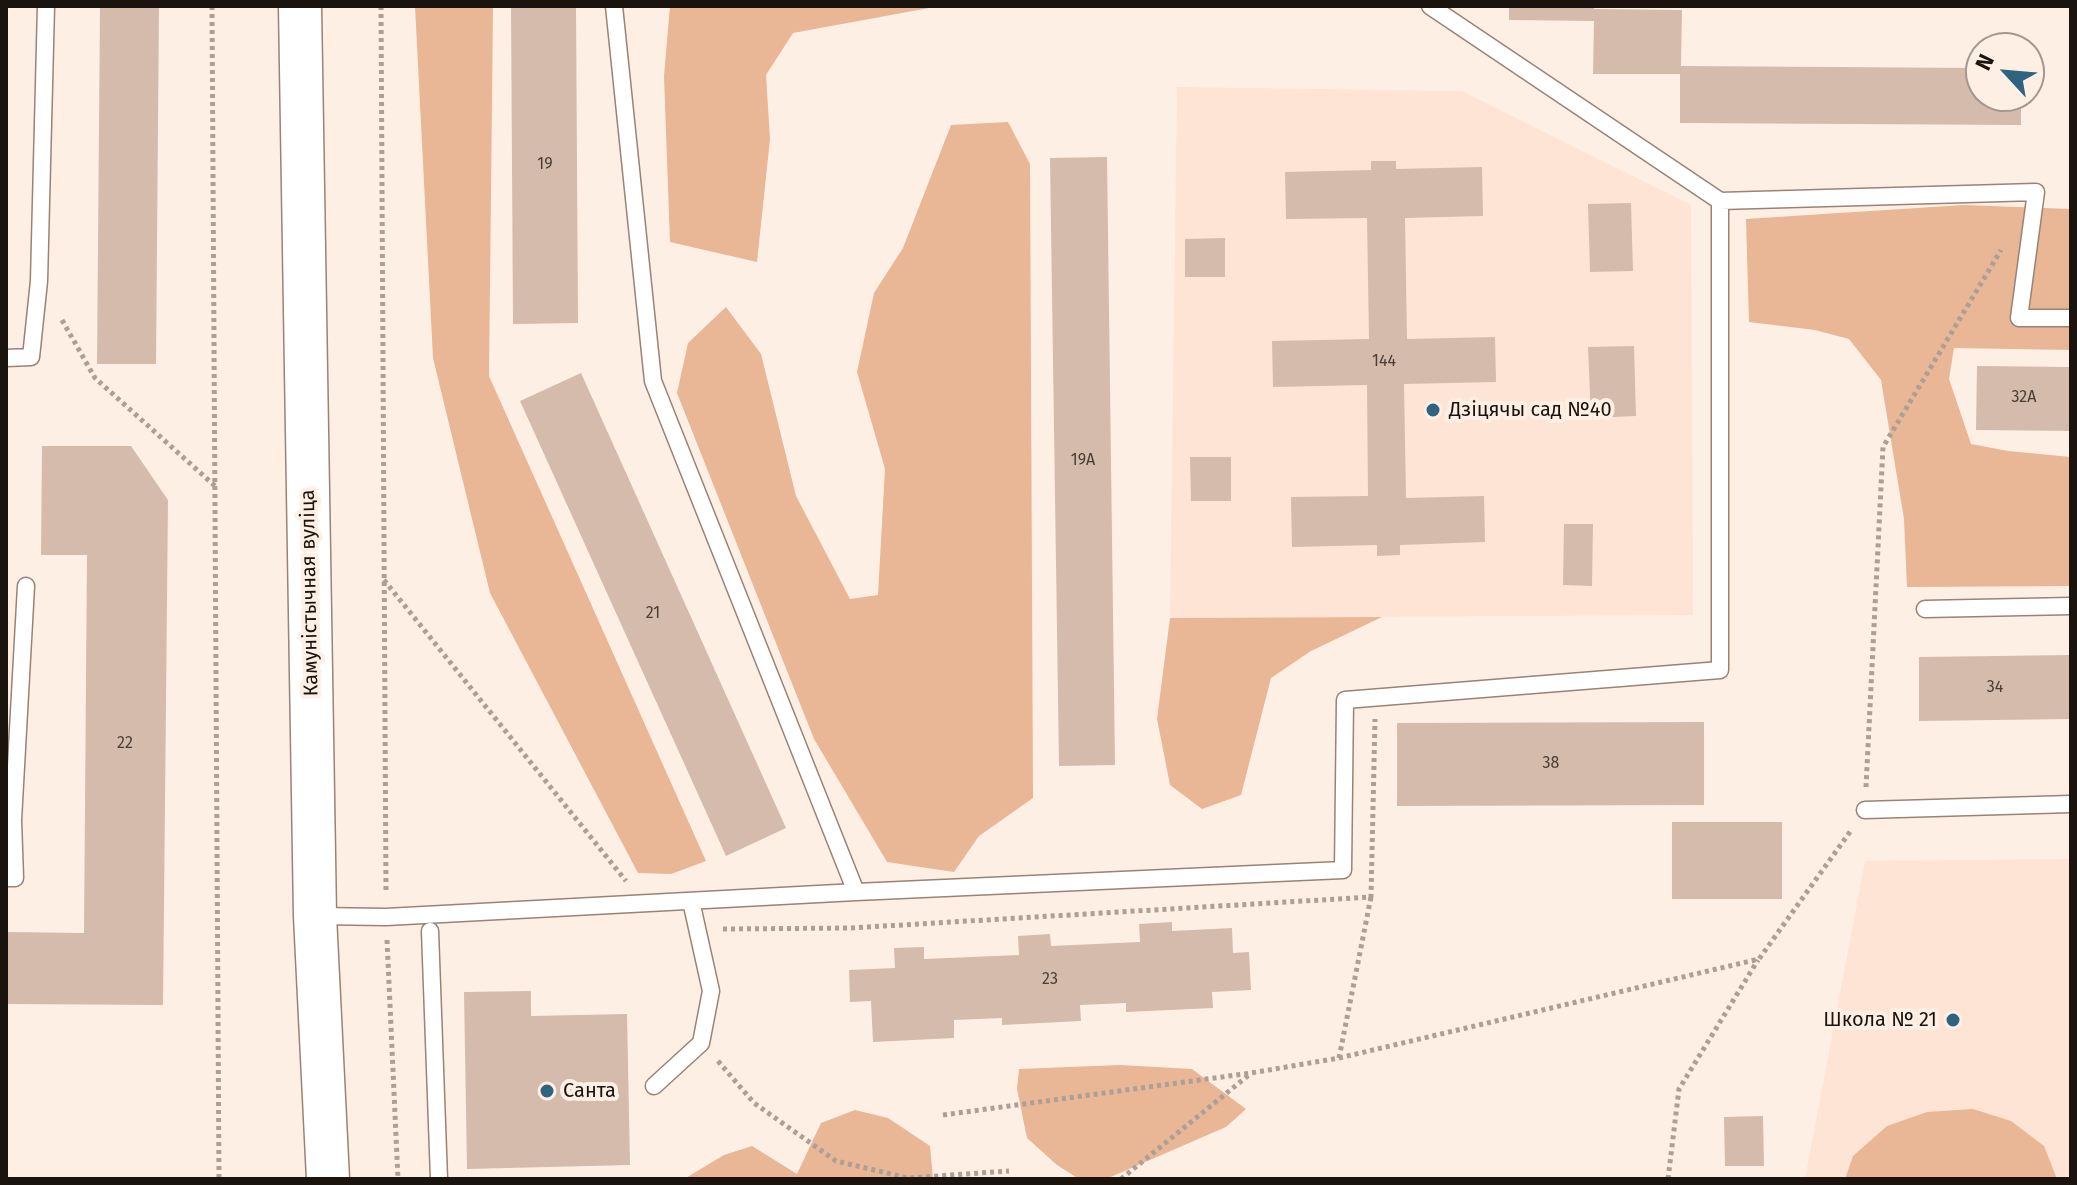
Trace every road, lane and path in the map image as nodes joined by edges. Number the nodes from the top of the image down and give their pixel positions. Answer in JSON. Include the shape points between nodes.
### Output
{"nodes":[{"id":1,"x":46,"y":6,"type":"edge"},
{"id":2,"x":212,"y":6,"type":"edge"},
{"id":3,"x":300,"y":6,"type":"edge"},
{"id":4,"x":381,"y":6,"type":"edge"},
{"id":5,"x":614,"y":6,"type":"edge"},
{"id":6,"x":1430,"y":6,"type":"edge"},
{"id":7,"x":1720,"y":201,"type":"junction"},
{"id":8,"x":2004,"y":246,"type":"dead end"},
{"id":9,"x":39,"y":281,"type":"junction"},
{"id":10,"x":2071,"y":318,"type":"edge"},
{"id":11,"x":6,"y":358,"type":"edge"},
{"id":12,"x":215,"y":486,"type":"junction"},
{"id":13,"x":384,"y":579,"type":"junction"},
{"id":14,"x":26,"y":586,"type":"dead end"},
{"id":15,"x":2071,"y":606,"type":"edge"},
{"id":16,"x":1925,"y":609,"type":"dead end"},
{"id":17,"x":2071,"y":804,"type":"edge"},
{"id":18,"x":1865,"y":810,"type":"junction"},
{"id":19,"x":6,"y":878,"type":"edge"},
{"id":20,"x":856,"y":892,"type":"junction"},
{"id":21,"x":1371,"y":897,"type":"dead end"},
{"id":22,"x":691,"y":901,"type":"junction"},
{"id":23,"x":644,"y":903,"type":"junction"},
{"id":24,"x":315,"y":916,"type":"junction"},
{"id":25,"x":386,"y":917,"type":"junction"},
{"id":26,"x":430,"y":931,"type":"dead end"},
{"id":27,"x":1759,"y":959,"type":"junction"},
{"id":28,"x":701,"y":1043,"type":"junction"},
{"id":29,"x":1339,"y":1058,"type":"junction"},
{"id":30,"x":1251,"y":1073,"type":"junction"},
{"id":31,"x":654,"y":1086,"type":"dead end"},
{"id":32,"x":943,"y":1115,"type":"dead end"},
{"id":33,"x":1009,"y":1171,"type":"dead end"},
{"id":34,"x":219,"y":1179,"type":"edge"},
{"id":35,"x":328,"y":1179,"type":"edge"},
{"id":36,"x":398,"y":1179,"type":"edge"},
{"id":37,"x":439,"y":1179,"type":"edge"},
{"id":38,"x":1121,"y":1179,"type":"edge"},
{"id":39,"x":1668,"y":1179,"type":"edge"}],
"edges":[{"from":1,"to":9,"type":"lane"},
{"from":2,"to":12,"type":"path"},
{"from":3,"to":24,"type":"street","name":"Камуністычная вуліца"},
{"from":4,"to":13,"type":"path"},
{"from":5,"to":20,"type":"lane","via":[[653,381]]},
{"from":6,"to":7,"type":"lane"},
{"from":7,"to":10,"type":"lane","via":[[2036,192],[2019,318]]},
{"from":7,"to":20,"type":"lane","via":[[1720,670],[1345,700],[1343,870]]},
{"from":8,"to":18,"type":"path","via":[[1883,447]]},
{"from":9,"to":11,"type":"lane","via":[[31,357]]},
{"from":9,"to":12,"type":"path","via":[[95,378]]},
{"from":12,"to":34,"type":"path"},
{"from":13,"to":23,"type":"path"},
{"from":13,"to":25,"type":"path"},
{"from":14,"to":19,"type":"lane","via":[[13,820],[15,878]]},
{"from":15,"to":16,"type":"lane"},
{"from":17,"to":18,"type":"lane"},
{"from":18,"to":27,"type":"path"},
{"from":20,"to":22,"type":"lane"},
{"from":21,"to":29,"type":"path"},
{"from":22,"to":23,"type":"lane"},
{"from":22,"to":28,"type":"lane","via":[[711,991]]},
{"from":23,"to":25,"type":"lane"},
{"from":24,"to":25,"type":"lane"},
{"from":24,"to":35,"type":"street","name":"Камуністычная вуліца"},
{"from":25,"to":36,"type":"path"},
{"from":26,"to":37,"type":"lane"},
{"from":27,"to":29,"type":"path"},
{"from":27,"to":39,"type":"path","via":[[1679,1089]]},
{"from":28,"to":31,"type":"lane"},
{"from":28,"to":33,"type":"path","via":[[754,1103],[836,1161],[908,1178]]},
{"from":29,"to":30,"type":"path"},
{"from":30,"to":32,"type":"path"},
{"from":30,"to":38,"type":"path"}]}
